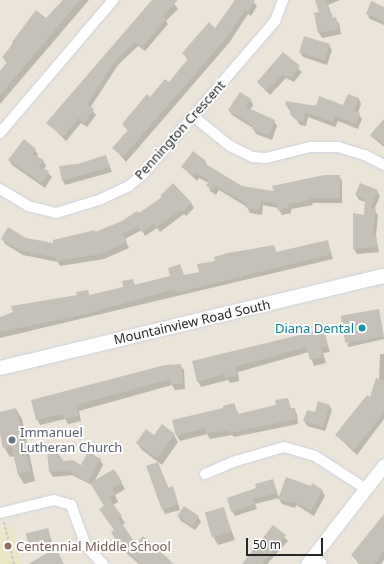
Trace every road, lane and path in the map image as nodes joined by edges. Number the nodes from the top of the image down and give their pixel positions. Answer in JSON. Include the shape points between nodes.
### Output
{"nodes":[{"id":1,"x":113,"y":0,"type":"edge"},
{"id":2,"x":283,"y":0,"type":"edge"},
{"id":3,"x":194,"y":117,"type":"junction"},
{"id":4,"x":0,"y":133,"type":"edge"},
{"id":5,"x":384,"y":165,"type":"edge"},
{"id":6,"x":0,"y":189,"type":"edge"},
{"id":7,"x":384,"y":276,"type":"edge"},
{"id":8,"x":0,"y":368,"type":"edge"},
{"id":9,"x":384,"y":465,"type":"edge"},
{"id":10,"x":204,"y":474,"type":"dead end"},
{"id":11,"x":366,"y":489,"type":"junction"},
{"id":12,"x":1,"y":513,"type":"edge"},
{"id":13,"x":314,"y":561,"type":"edge"},
{"id":14,"x":14,"y":564,"type":"edge"},
{"id":15,"x":103,"y":564,"type":"edge"}],
"edges":[{"from":1,"to":4,"type":"street"},
{"from":2,"to":3,"type":"street","name":"Pennington Crescent","via":[[275,21]]},
{"from":3,"to":5,"type":"street","via":[[230,146],[253,158],[266,158],[310,148],[338,147],[366,155]]},
{"from":3,"to":6,"type":"street","name":"Pennington Crescent","via":[[144,173],[129,186],[99,200],[56,213],[28,206]]},
{"from":7,"to":8,"type":"main road","name":"Mountainview Road South"},
{"from":9,"to":11,"type":"street"},
{"from":10,"to":11,"type":"street","via":[[236,461],[284,447],[315,456]]},
{"from":11,"to":13,"type":"street"},
{"from":12,"to":14,"type":"path"},
{"from":12,"to":15,"type":"street","via":[[54,500],[71,505],[86,546]]}]}
